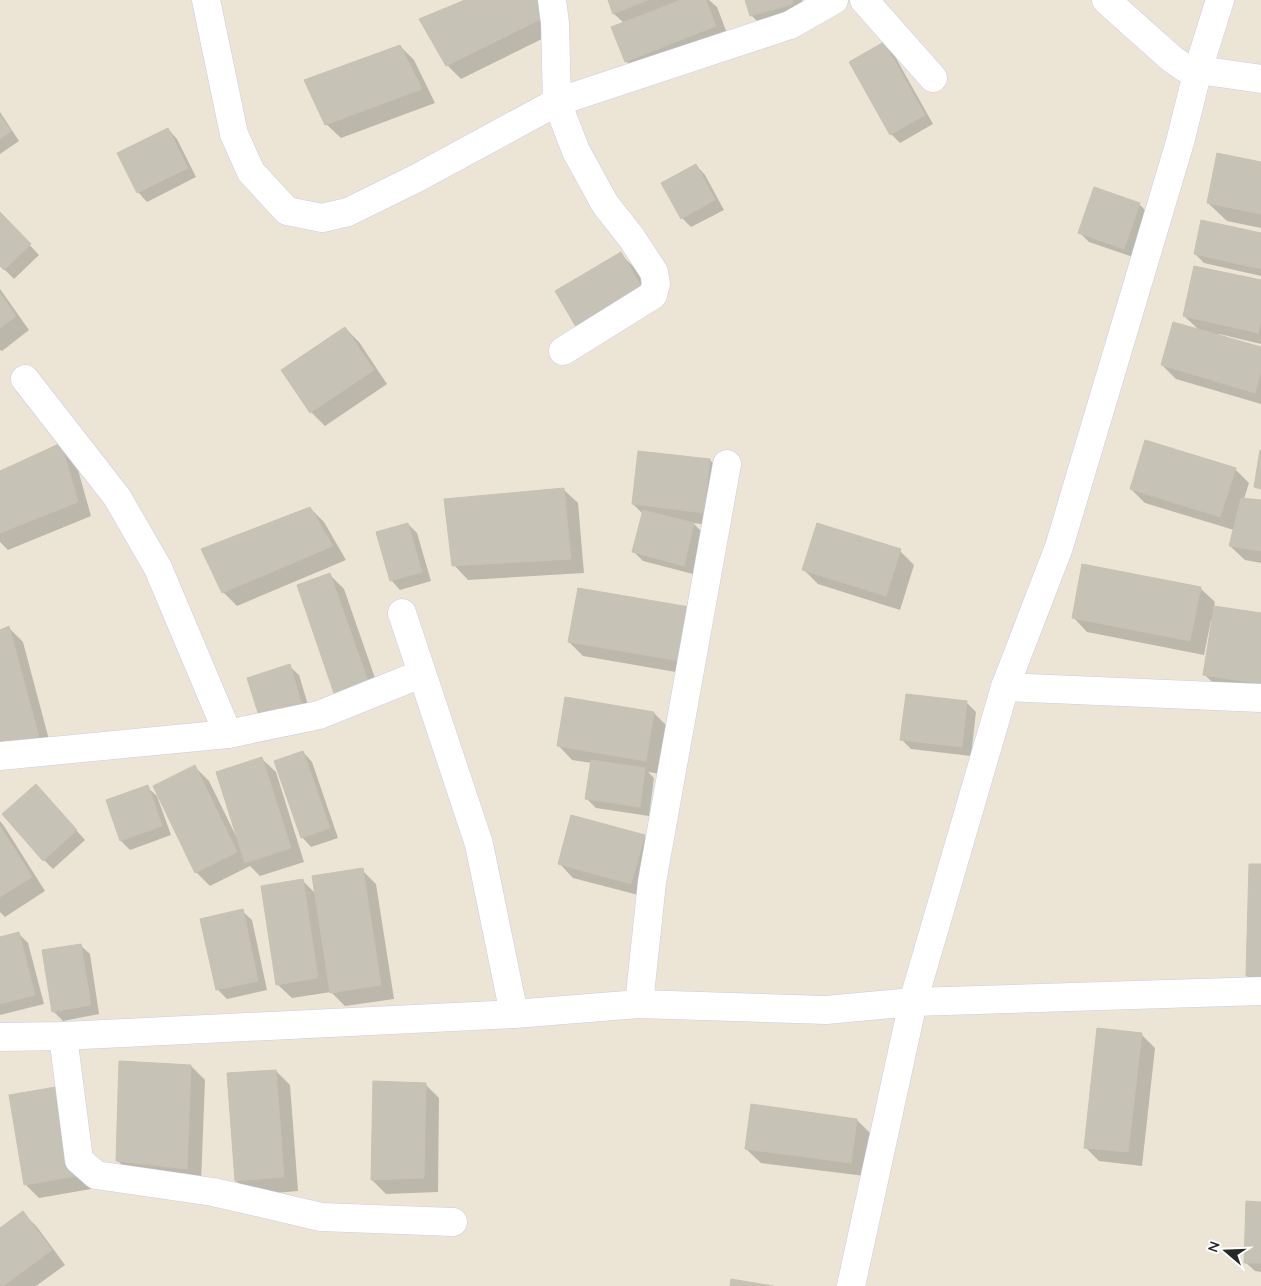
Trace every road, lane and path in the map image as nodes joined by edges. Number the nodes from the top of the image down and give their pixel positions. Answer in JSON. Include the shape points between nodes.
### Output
{"nodes":[{"id":1,"x":206,"y":0,"type":"edge"},
{"id":2,"x":552,"y":0,"type":"edge"},
{"id":3,"x":834,"y":0,"type":"edge"},
{"id":4,"x":864,"y":0,"type":"edge"},
{"id":5,"x":1106,"y":0,"type":"edge"},
{"id":6,"x":1220,"y":0,"type":"edge"},
{"id":7,"x":1198,"y":70,"type":"junction"},
{"id":8,"x":933,"y":78,"type":"dead end"},
{"id":9,"x":1261,"y":78,"type":"edge"},
{"id":10,"x":557,"y":102,"type":"junction"},
{"id":11,"x":563,"y":351,"type":"dead end"},
{"id":12,"x":25,"y":379,"type":"dead end"},
{"id":13,"x":727,"y":464,"type":"dead end"},
{"id":14,"x":402,"y":613,"type":"dead end"},
{"id":15,"x":421,"y":674,"type":"junction"},
{"id":16,"x":1005,"y":686,"type":"junction"},
{"id":17,"x":1261,"y":698,"type":"edge"},
{"id":18,"x":228,"y":734,"type":"junction"},
{"id":19,"x":0,"y":756,"type":"edge"},
{"id":20,"x":1261,"y":991,"type":"edge"},
{"id":21,"x":913,"y":1002,"type":"junction"},
{"id":22,"x":639,"y":1004,"type":"junction"},
{"id":23,"x":514,"y":1014,"type":"junction"},
{"id":24,"x":62,"y":1036,"type":"junction"},
{"id":25,"x":0,"y":1037,"type":"edge"},
{"id":26,"x":453,"y":1222,"type":"dead end"},
{"id":27,"x":851,"y":1286,"type":"edge"}],
"edges":[{"from":1,"to":10,"type":"street","via":[[234,134],[251,172],[287,211],[322,218],[348,212]]},
{"from":2,"to":10,"type":"street"},
{"from":3,"to":10,"type":"street","via":[[790,25]]},
{"from":4,"to":8,"type":"street"},
{"from":5,"to":7,"type":"street","via":[[1172,59],[1185,68]]},
{"from":6,"to":7,"type":"street"},
{"from":7,"to":9,"type":"street"},
{"from":7,"to":16,"type":"street","via":[[1180,142],[1059,546]]},
{"from":10,"to":11,"type":"street","via":[[576,151],[605,204],[654,272],[656,284],[653,294]]},
{"from":12,"to":18,"type":"street","via":[[116,497],[158,568]]},
{"from":13,"to":22,"type":"street","via":[[652,882]]},
{"from":14,"to":15,"type":"street"},
{"from":15,"to":18,"type":"street","via":[[319,715]]},
{"from":15,"to":23,"type":"street","via":[[479,844]]},
{"from":16,"to":17,"type":"street"},
{"from":16,"to":21,"type":"street"},
{"from":18,"to":19,"type":"street"},
{"from":20,"to":21,"type":"street"},
{"from":21,"to":22,"type":"street","via":[[826,1010]]},
{"from":21,"to":27,"type":"street"},
{"from":22,"to":23,"type":"street"},
{"from":23,"to":24,"type":"street"},
{"from":24,"to":25,"type":"street"},
{"from":24,"to":26,"type":"street","via":[[79,1160],[96,1175],[213,1192],[320,1217]]}]}
